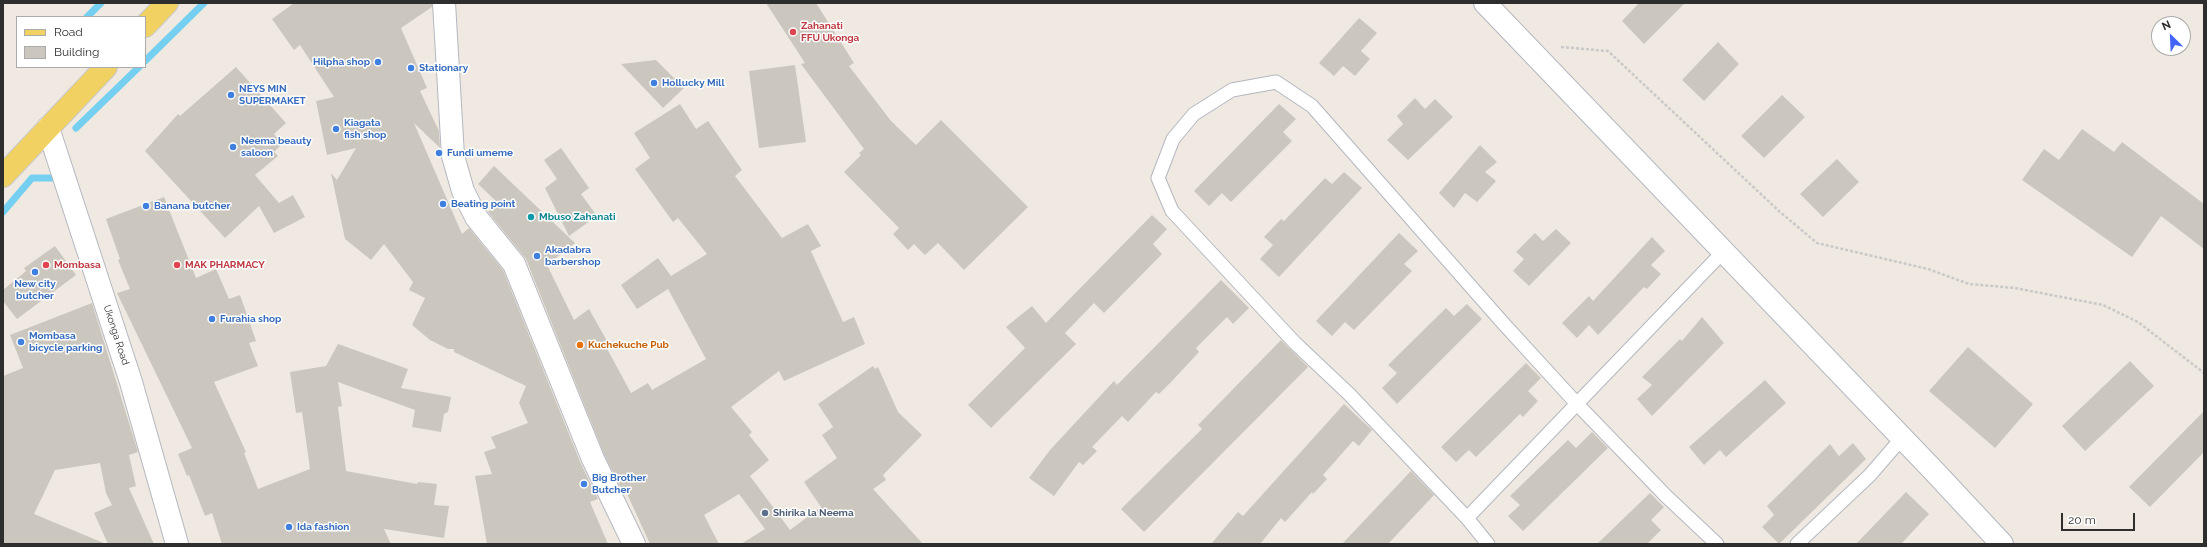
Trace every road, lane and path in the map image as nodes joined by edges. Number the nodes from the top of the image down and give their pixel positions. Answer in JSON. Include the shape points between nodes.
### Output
{"nodes":[{"id":1,"x":166,"y":3,"type":"edge"},
{"id":2,"x":444,"y":3,"type":"edge"},
{"id":3,"x":1484,"y":3,"type":"edge"},
{"id":4,"x":146,"y":25,"type":"edge"},
{"id":5,"x":1523,"y":44,"type":"junction"},
{"id":6,"x":105,"y":68,"type":"edge"},
{"id":7,"x":48,"y":128,"type":"junction"},
{"id":8,"x":3,"y":176,"type":"edge"},
{"id":9,"x":1723,"y":252,"type":"junction"},
{"id":10,"x":2204,"y":373,"type":"edge"},
{"id":11,"x":1578,"y":405,"type":"junction"},
{"id":12,"x":1902,"y":438,"type":"junction"},
{"id":13,"x":1468,"y":518,"type":"junction"},
{"id":14,"x":177,"y":544,"type":"edge"},
{"id":15,"x":634,"y":544,"type":"edge"},
{"id":16,"x":1488,"y":544,"type":"edge"},
{"id":17,"x":1717,"y":544,"type":"edge"},
{"id":18,"x":1797,"y":544,"type":"edge"},
{"id":19,"x":2002,"y":544,"type":"edge"}],
"edges":[{"from":1,"to":4,"type":"main road"},
{"from":2,"to":15,"type":"street","via":[[453,156],[463,191],[476,217],[514,264],[593,459]]},
{"from":3,"to":5,"type":"street"},
{"from":5,"to":9,"type":"street"},
{"from":5,"to":10,"type":"path","via":[[1608,51],[1774,207],[1817,243],[1928,269],[1969,284],[2014,288],[2103,305],[2138,322]]},
{"from":6,"to":7,"type":"main road"},
{"from":7,"to":8,"type":"main road"},
{"from":7,"to":14,"type":"street","name":"Ukonga Road","via":[[131,382]]},
{"from":9,"to":11,"type":"lane"},
{"from":9,"to":12,"type":"street"},
{"from":11,"to":13,"type":"lane"},
{"from":11,"to":13,"type":"lane","via":[[1312,106],[1276,82],[1232,90],[1194,114],[1173,139],[1158,178],[1172,211],[1295,343]]},
{"from":11,"to":17,"type":"lane","via":[[1661,491]]},
{"from":12,"to":18,"type":"lane","via":[[1870,475]]},
{"from":12,"to":19,"type":"street"},
{"from":13,"to":16,"type":"lane"}]}
